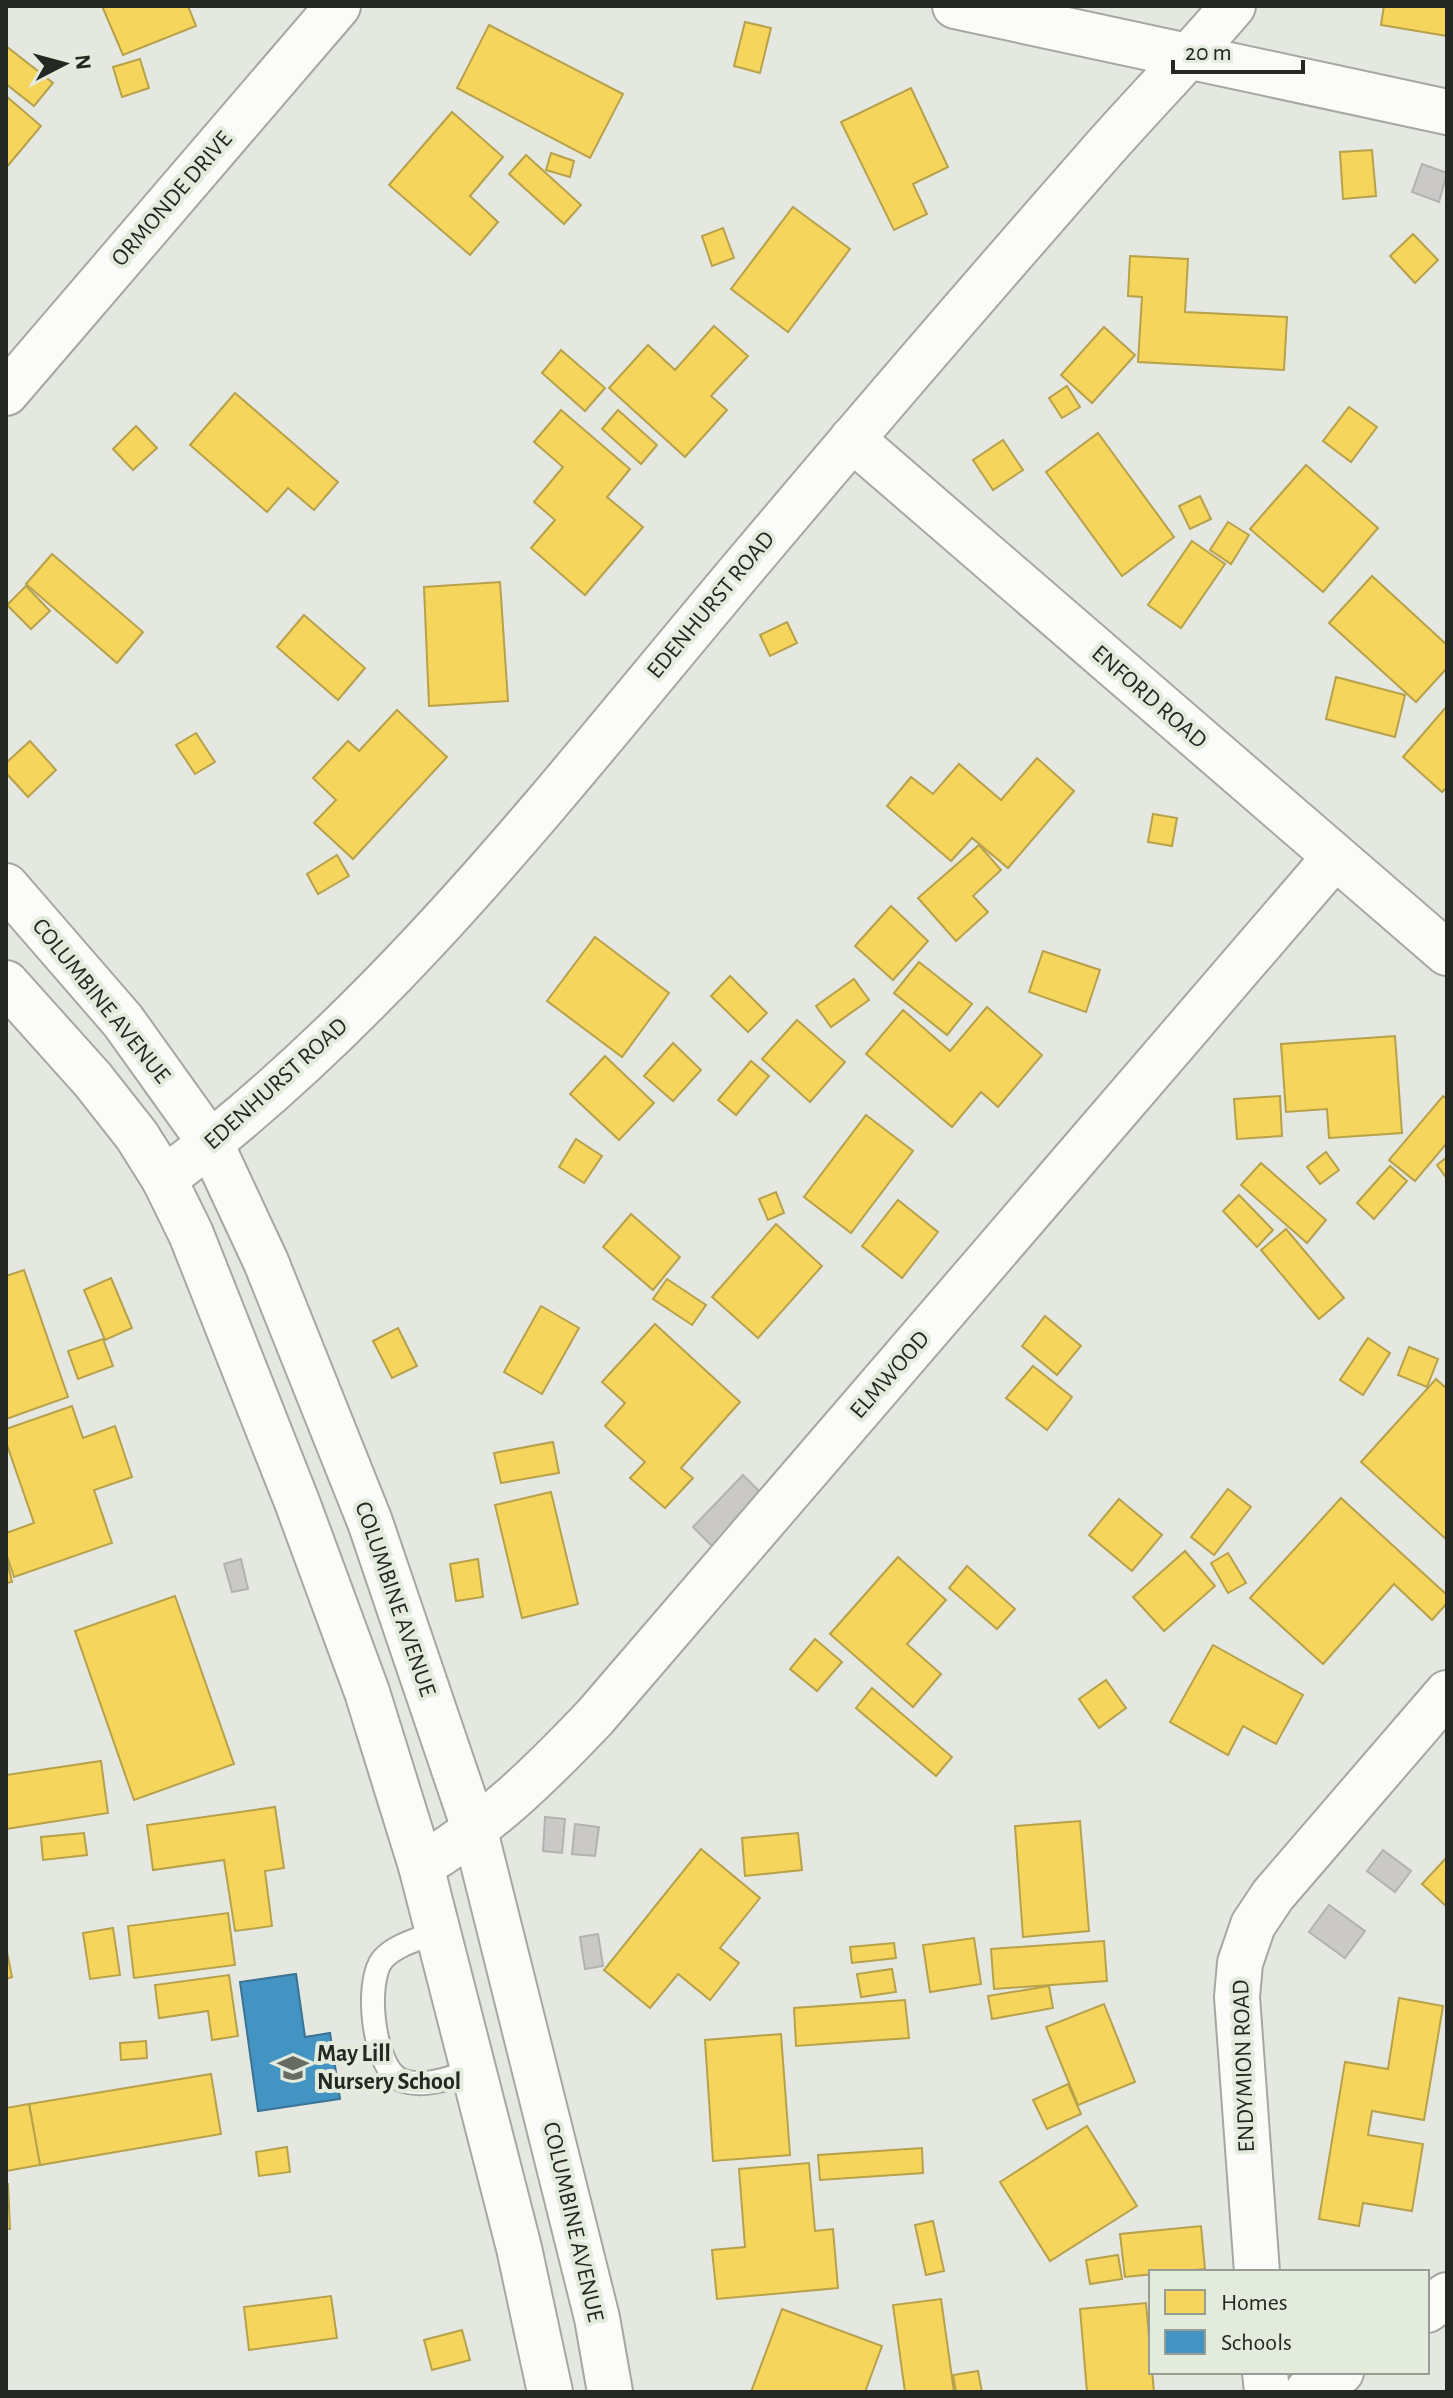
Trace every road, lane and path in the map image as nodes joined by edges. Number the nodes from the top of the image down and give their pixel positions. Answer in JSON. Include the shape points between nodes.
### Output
{"nodes":[{"id":1,"x":338,"y":6,"type":"edge"},
{"id":2,"x":955,"y":6,"type":"edge"},
{"id":3,"x":1233,"y":6,"type":"edge"},
{"id":4,"x":1192,"y":55,"type":"junction"},
{"id":5,"x":1447,"y":112,"type":"edge"},
{"id":6,"x":6,"y":393,"type":"edge"},
{"id":7,"x":852,"y":439,"type":"junction"},
{"id":8,"x":1334,"y":858,"type":"junction"},
{"id":9,"x":6,"y":886,"type":"edge"},
{"id":10,"x":1447,"y":953,"type":"edge"},
{"id":11,"x":6,"y":983,"type":"edge"},
{"id":12,"x":211,"y":1144,"type":"junction"},
{"id":13,"x":164,"y":1179,"type":"junction"},
{"id":14,"x":1447,"y":1693,"type":"edge"},
{"id":15,"x":475,"y":1831,"type":"junction"},
{"id":16,"x":421,"y":1866,"type":"junction"},
{"id":17,"x":439,"y":1931,"type":"junction"},
{"id":18,"x":474,"y":2070,"type":"junction"},
{"id":19,"x":1257,"y":2270,"type":"edge"},
{"id":20,"x":1447,"y":2295,"type":"edge"},
{"id":21,"x":1429,"y":2308,"type":"edge"},
{"id":22,"x":1338,"y":2374,"type":"edge"},
{"id":23,"x":550,"y":2392,"type":"edge"},
{"id":24,"x":610,"y":2392,"type":"edge"},
{"id":25,"x":1307,"y":2392,"type":"edge"}],
"edges":[{"from":1,"to":6,"type":"street","name":"ORMONDE DRIVE"},
{"from":2,"to":4,"type":"street"},
{"from":3,"to":4,"type":"street","name":"EDENHURST ROAD"},
{"from":4,"to":5,"type":"street"},
{"from":4,"to":7,"type":"street","name":"EDENHURST ROAD","via":[[1097,156]]},
{"from":7,"to":8,"type":"street","name":"ENFORD ROAD"},
{"from":7,"to":12,"type":"street","name":"EDENHURST ROAD","via":[[488,869],[317,1052]]},
{"from":8,"to":10,"type":"street","name":"ENFORD ROAD"},
{"from":8,"to":15,"type":"street","name":"ELMWOOD","via":[[595,1717],[530,1785]]},
{"from":9,"to":12,"type":"street","name":"COLUMBINE AVENUE","via":[[123,1021]]},
{"from":11,"to":13,"type":"street","via":[[93,1080]]},
{"from":12,"to":13,"type":"street","name":"EDENHURST ROAD"},
{"from":12,"to":15,"type":"street","name":"COLUMBINE AVENUE","via":[[266,1262],[370,1522]]},
{"from":13,"to":16,"type":"street","via":[[191,1234],[335,1602]]},
{"from":14,"to":19,"type":"street","name":"ENDYMION ROAD","via":[[1273,1895],[1253,1925],[1240,1963],[1237,2039]]},
{"from":15,"to":16,"type":"street","name":"ELMWOOD"},
{"from":15,"to":24,"type":"street","name":"COLUMBINE AVENUE","via":[[593,2302]]},
{"from":16,"to":17,"type":"street"},
{"from":17,"to":18,"type":"street"},
{"from":17,"to":18,"type":"lane","via":[[399,1948],[378,1967],[375,2034],[397,2079],[444,2080]]},
{"from":18,"to":23,"type":"street"},
{"from":20,"to":21,"type":"street"},
{"from":22,"to":25,"type":"street"}]}
